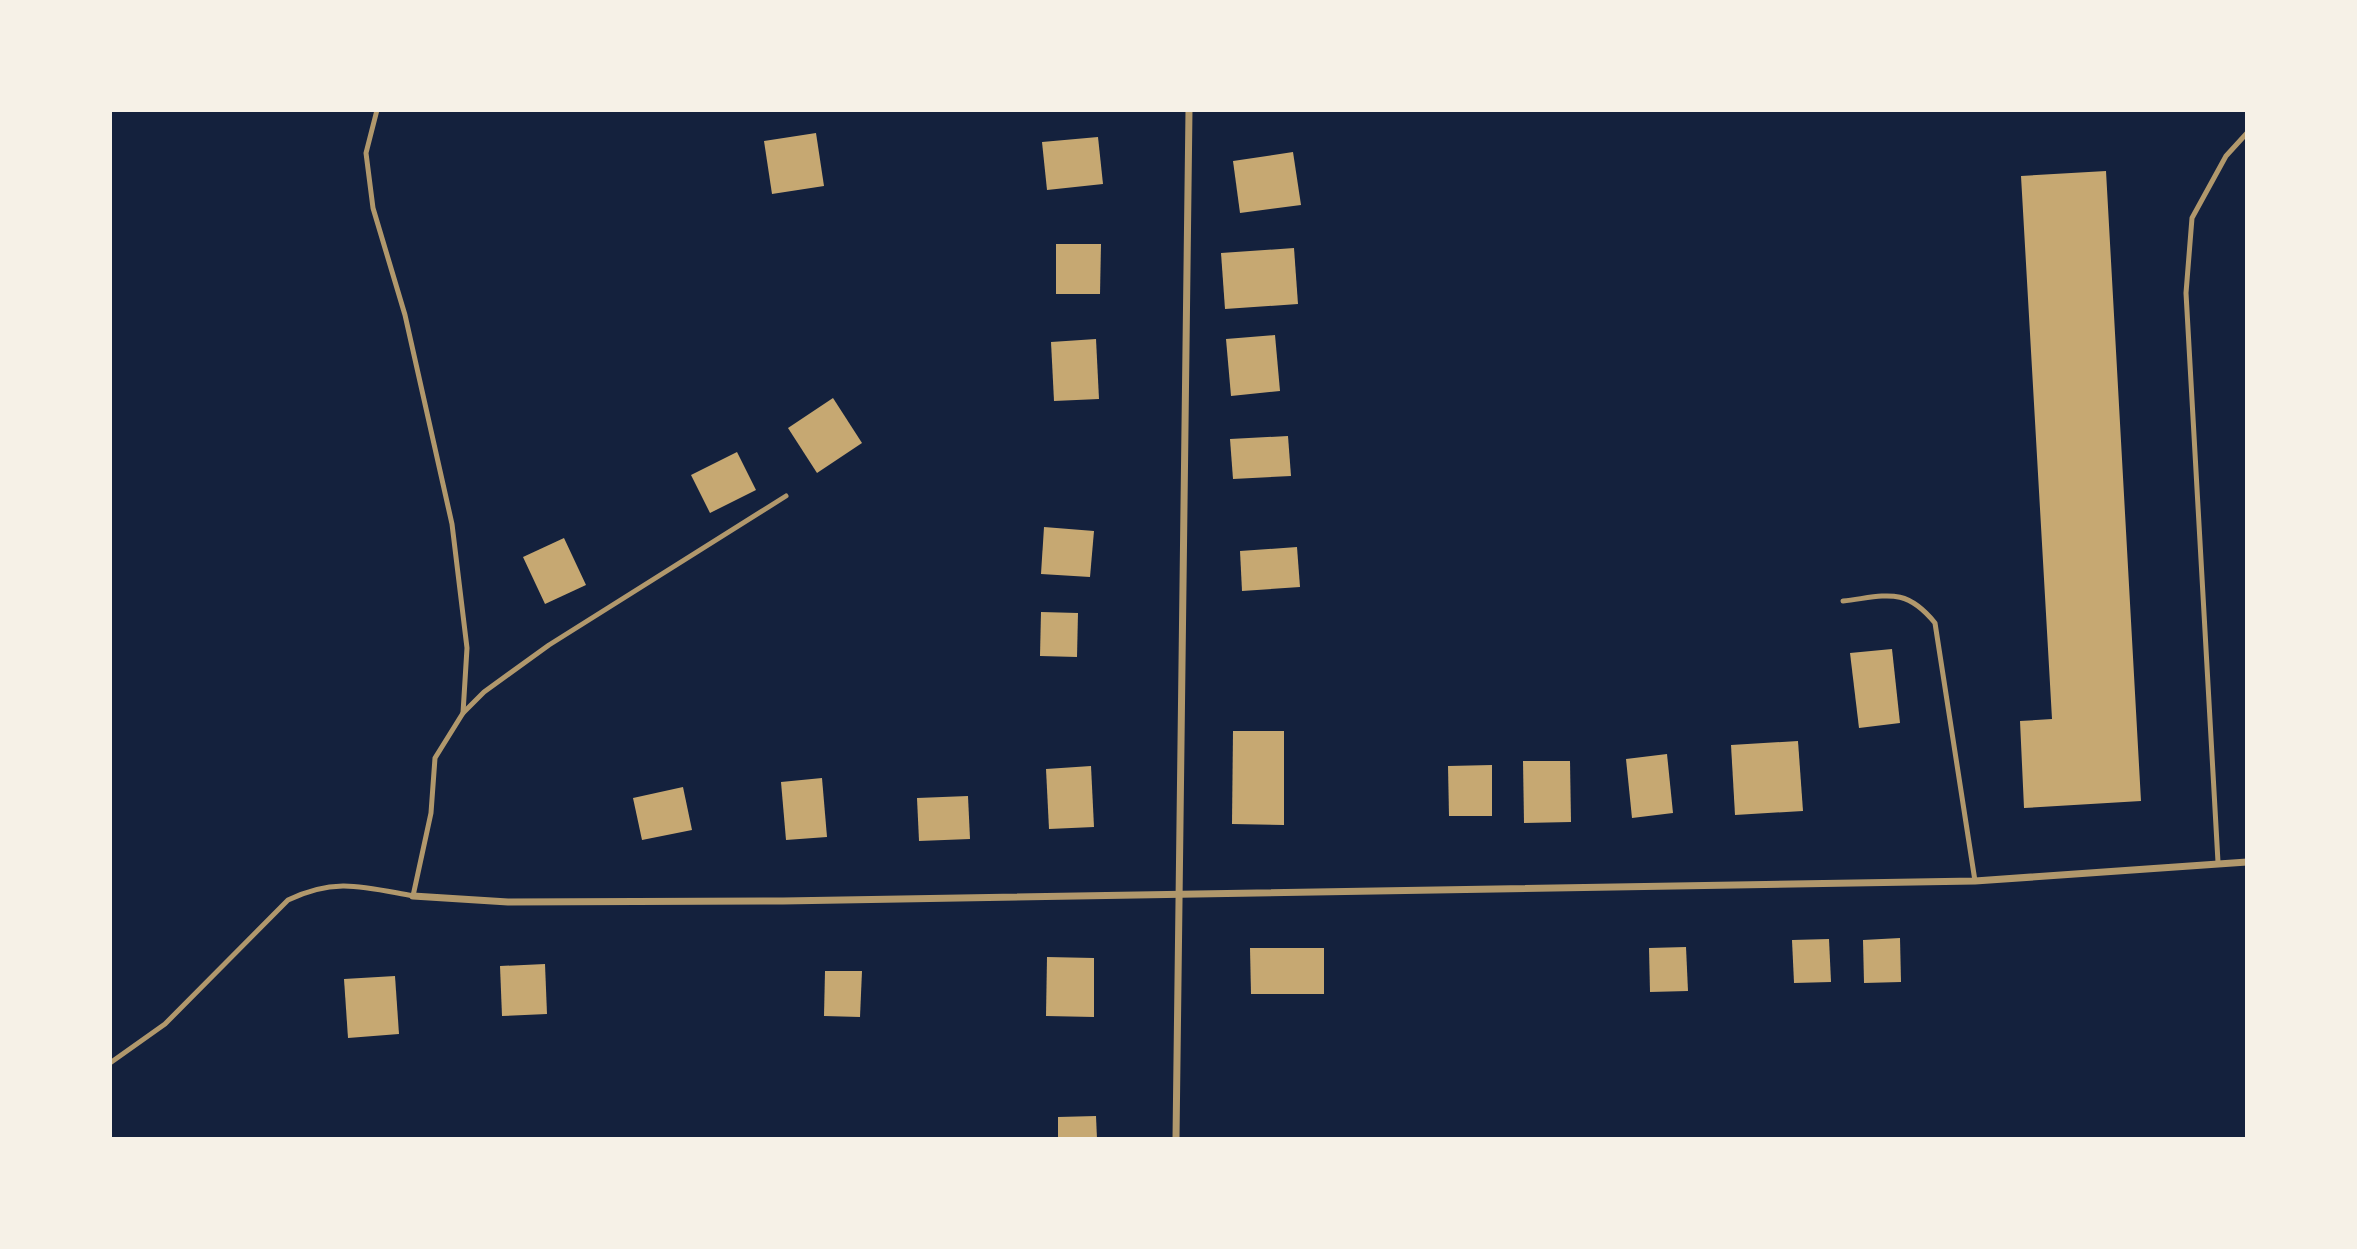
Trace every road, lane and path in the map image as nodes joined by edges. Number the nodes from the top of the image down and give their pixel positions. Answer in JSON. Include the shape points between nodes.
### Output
{"nodes":[{"id":1,"x":377,"y":110,"type":"edge"},
{"id":2,"x":1189,"y":110,"type":"edge"},
{"id":3,"x":2247,"y":133,"type":"edge"},
{"id":4,"x":786,"y":496,"type":"dead end"},
{"id":5,"x":1843,"y":601,"type":"dead end"},
{"id":6,"x":463,"y":713,"type":"junction"},
{"id":7,"x":2218,"y":862,"type":"junction"},
{"id":8,"x":2247,"y":862,"type":"edge"},
{"id":9,"x":1975,"y":881,"type":"junction"},
{"id":10,"x":1178,"y":893,"type":"junction"},
{"id":11,"x":413,"y":896,"type":"junction"},
{"id":12,"x":110,"y":1063,"type":"edge"},
{"id":13,"x":1176,"y":1139,"type":"edge"}],
"edges":[{"from":1,"to":6,"type":"lane","via":[[366,153],[373,208],[405,315],[452,524],[467,648]]},
{"from":2,"to":10,"type":"street"},
{"from":3,"to":7,"type":"lane","via":[[2226,156],[2192,218],[2186,293]]},
{"from":4,"to":6,"type":"lane","via":[[549,645]]},
{"from":5,"to":9,"type":"lane","via":[[1892,595],[1918,602],[1935,623]]},
{"from":6,"to":11,"type":"lane","via":[[435,758],[430,813]]},
{"from":7,"to":8,"type":"street"},
{"from":7,"to":9,"type":"street"},
{"from":9,"to":10,"type":"street"},
{"from":10,"to":11,"type":"street","via":[[535,902]]},
{"from":10,"to":13,"type":"street"},
{"from":11,"to":12,"type":"lane","via":[[345,883],[313,888],[288,900],[165,1024]]}]}
